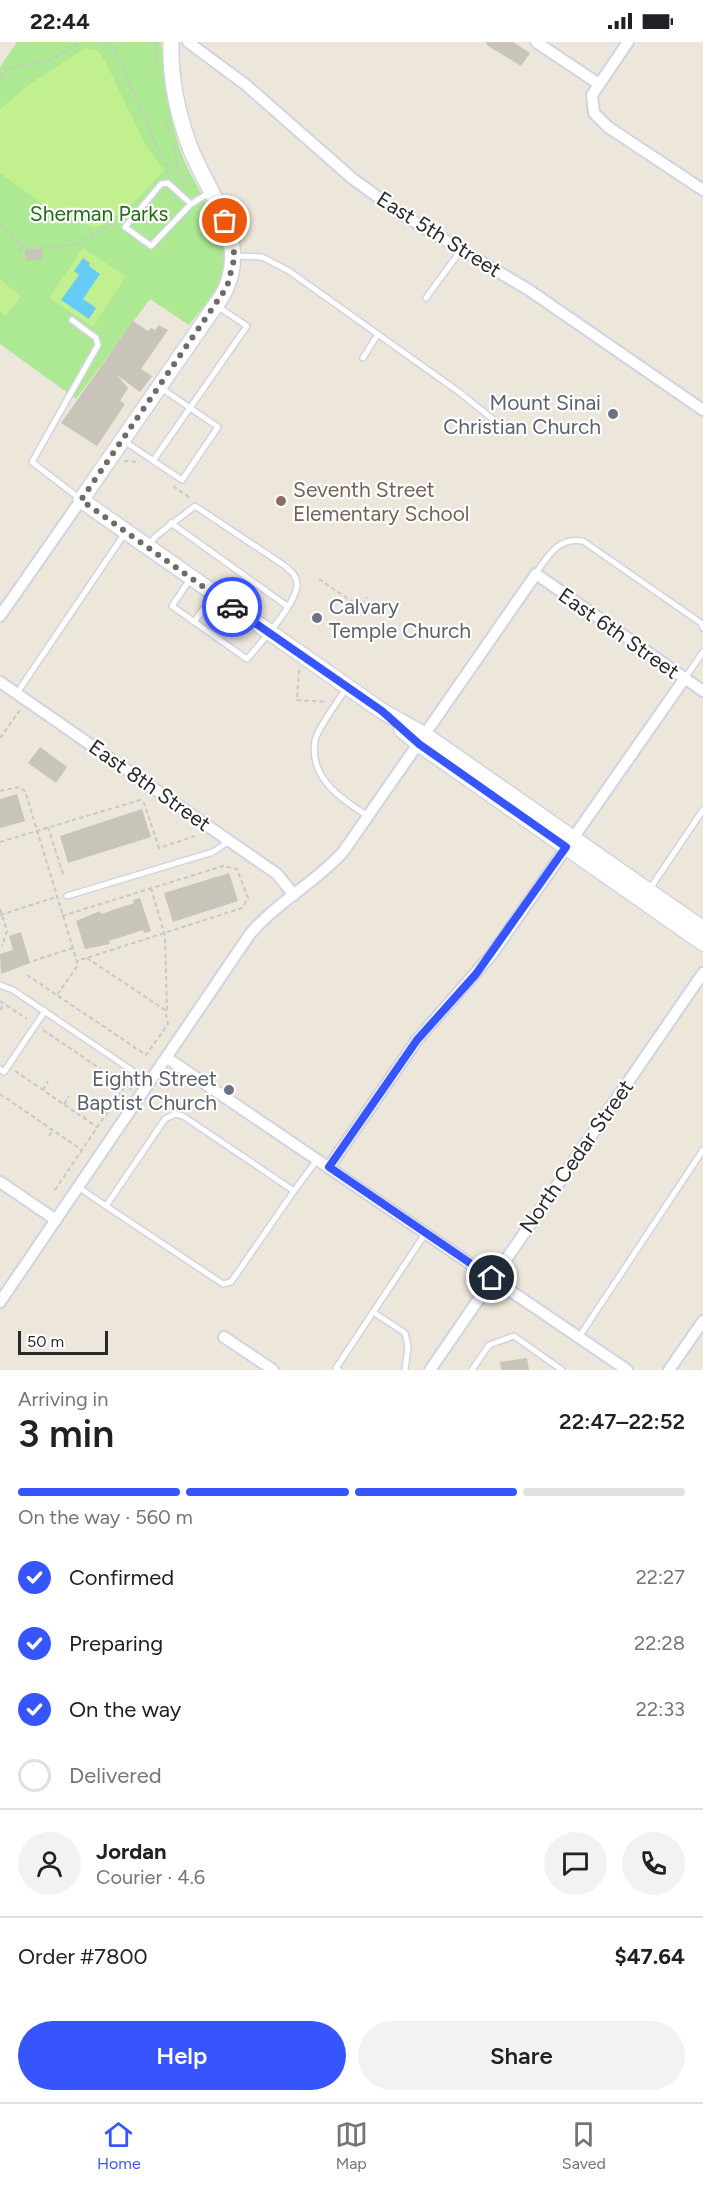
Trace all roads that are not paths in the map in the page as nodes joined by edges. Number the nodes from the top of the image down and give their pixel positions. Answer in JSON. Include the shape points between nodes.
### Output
{"nodes":[{"id":1,"x":171,"y":42,"type":"edge"},
{"id":2,"x":188,"y":42,"type":"edge"},
{"id":3,"x":536,"y":42,"type":"edge"},
{"id":4,"x":628,"y":42,"type":"edge"},
{"id":5,"x":598,"y":84,"type":"junction"},
{"id":6,"x":703,"y":190,"type":"edge"},
{"id":7,"x":211,"y":192,"type":"junction"},
{"id":8,"x":191,"y":204,"type":"junction"},
{"id":9,"x":462,"y":249,"type":"junction"},
{"id":10,"x":235,"y":256,"type":"junction"},
{"id":11,"x":426,"y":298,"type":"dead end"},
{"id":12,"x":216,"y":305,"type":"junction"},
{"id":13,"x":72,"y":320,"type":"dead end"},
{"id":14,"x":378,"y":334,"type":"junction"},
{"id":15,"x":363,"y":358,"type":"dead end"},
{"id":16,"x":160,"y":387,"type":"junction"},
{"id":17,"x":190,"y":408,"type":"junction"},
{"id":18,"x":703,"y":411,"type":"edge"},
{"id":19,"x":500,"y":425,"type":"dead end"},
{"id":20,"x":123,"y":440,"type":"junction"},
{"id":21,"x":153,"y":461,"type":"junction"},
{"id":22,"x":81,"y":500,"type":"junction"},
{"id":23,"x":171,"y":523,"type":"junction"},
{"id":24,"x":125,"y":532,"type":"junction"},
{"id":25,"x":147,"y":548,"type":"junction"},
{"id":26,"x":536,"y":574,"type":"junction"},
{"id":27,"x":191,"y":578,"type":"junction"},
{"id":28,"x":214,"y":594,"type":"junction"},
{"id":29,"x":287,"y":606,"type":"junction"},
{"id":30,"x":0,"y":616,"type":"edge"},
{"id":31,"x":194,"y":622,"type":"junction"},
{"id":32,"x":703,"y":628,"type":"edge"},
{"id":33,"x":270,"y":633,"type":"junction"},
{"id":34,"x":703,"y":652,"type":"edge"},
{"id":35,"x":685,"y":678,"type":"junction"},
{"id":36,"x":0,"y":682,"type":"edge"},
{"id":37,"x":347,"y":687,"type":"junction"},
{"id":38,"x":703,"y":691,"type":"edge"},
{"id":39,"x":17,"y":693,"type":"junction"},
{"id":40,"x":422,"y":739,"type":"junction"},
{"id":41,"x":703,"y":810,"type":"edge"},
{"id":42,"x":368,"y":816,"type":"junction"},
{"id":43,"x":230,"y":841,"type":"junction"},
{"id":44,"x":570,"y":843,"type":"junction"},
{"id":45,"x":648,"y":891,"type":"junction"},
{"id":46,"x":294,"y":895,"type":"junction"},
{"id":47,"x":67,"y":896,"type":"dead end"},
{"id":48,"x":703,"y":929,"type":"edge"},
{"id":49,"x":703,"y":943,"type":"edge"},
{"id":50,"x":703,"y":973,"type":"edge"},
{"id":51,"x":0,"y":985,"type":"edge"},
{"id":52,"x":45,"y":1011,"type":"junction"},
{"id":53,"x":167,"y":1058,"type":"junction"},
{"id":54,"x":0,"y":1069,"type":"edge"},
{"id":55,"x":149,"y":1082,"type":"junction"},
{"id":56,"x":703,"y":1150,"type":"edge"},
{"id":57,"x":317,"y":1160,"type":"junction"},
{"id":58,"x":329,"y":1167,"type":"junction"},
{"id":59,"x":0,"y":1182,"type":"edge"},
{"id":60,"x":78,"y":1187,"type":"junction"},
{"id":61,"x":294,"y":1191,"type":"junction"},
{"id":62,"x":106,"y":1206,"type":"junction"},
{"id":63,"x":56,"y":1220,"type":"junction"},
{"id":64,"x":425,"y":1234,"type":"junction"},
{"id":65,"x":492,"y":1278,"type":"junction"},
{"id":66,"x":4,"y":1289,"type":"edge"},
{"id":67,"x":0,"y":1302,"type":"edge"},
{"id":68,"x":373,"y":1312,"type":"junction"},
{"id":69,"x":703,"y":1321,"type":"edge"},
{"id":70,"x":224,"y":1337,"type":"dead end"},
{"id":71,"x":579,"y":1337,"type":"junction"},
{"id":72,"x":273,"y":1370,"type":"edge"},
{"id":73,"x":339,"y":1370,"type":"edge"},
{"id":74,"x":405,"y":1370,"type":"edge"},
{"id":75,"x":430,"y":1370,"type":"edge"},
{"id":76,"x":472,"y":1370,"type":"edge"},
{"id":77,"x":562,"y":1370,"type":"edge"},
{"id":78,"x":627,"y":1370,"type":"edge"},
{"id":79,"x":669,"y":1370,"type":"edge"}],
"edges":[{"from":1,"to":7,"type":"street","via":[[179,110]]},
{"from":2,"to":9,"type":"street","name":"East 5th Street","via":[[246,86],[353,179]]},
{"from":3,"to":5,"type":"street"},
{"from":4,"to":5,"type":"street"},
{"from":5,"to":6,"type":"street","via":[[591,106],[600,120]]},
{"from":7,"to":8,"type":"lane"},
{"from":7,"to":10,"type":"street","via":[[230,232]]},
{"from":8,"to":8,"type":"lane","via":[[151,246],[125,227],[162,184],[168,183]]},
{"from":9,"to":11,"type":"lane"},
{"from":9,"to":18,"type":"street","name":"East 5th Street","via":[[529,290]]},
{"from":10,"to":12,"type":"street","via":[[231,278]]},
{"from":10,"to":14,"type":"lane","via":[[262,257],[275,263]]},
{"from":12,"to":16,"type":"street"},
{"from":12,"to":17,"type":"lane","via":[[247,326]]},
{"from":13,"to":22,"type":"lane","via":[[96,338],[98,345],[32,462]]},
{"from":14,"to":15,"type":"lane"},
{"from":14,"to":19,"type":"lane"},
{"from":16,"to":17,"type":"lane"},
{"from":16,"to":20,"type":"street"},
{"from":17,"to":21,"type":"lane"},
{"from":17,"to":21,"type":"lane","via":[[218,427],[182,480]]},
{"from":20,"to":21,"type":"lane"},
{"from":20,"to":22,"type":"street"},
{"from":22,"to":24,"type":"street"},
{"from":22,"to":30,"type":"street"},
{"from":23,"to":25,"type":"lane"},
{"from":23,"to":29,"type":"lane"},
{"from":23,"to":29,"type":"lane","via":[[195,506],[285,566],[297,582]]},
{"from":24,"to":25,"type":"street"},
{"from":24,"to":39,"type":"lane"},
{"from":25,"to":27,"type":"street"},
{"from":26,"to":32,"type":"lane","via":[[558,544],[574,539],[583,541]]},
{"from":26,"to":35,"type":"street","name":"East 6th Street"},
{"from":26,"to":40,"type":"street"},
{"from":27,"to":28,"type":"street"},
{"from":27,"to":31,"type":"lane","via":[[172,606]]},
{"from":28,"to":31,"type":"lane"},
{"from":28,"to":33,"type":"street"},
{"from":29,"to":33,"type":"lane"},
{"from":31,"to":33,"type":"lane","via":[[247,659]]},
{"from":33,"to":37,"type":"street"},
{"from":34,"to":35,"type":"lane"},
{"from":35,"to":38,"type":"street","name":"East 6th Street"},
{"from":35,"to":44,"type":"street"},
{"from":36,"to":39,"type":"street","name":"East 8th Street"},
{"from":37,"to":40,"type":"street"},
{"from":37,"to":42,"type":"lane","via":[[315,739],[316,759],[323,781]]},
{"from":39,"to":43,"type":"street","name":"East 8th Street"},
{"from":40,"to":42,"type":"street"},
{"from":40,"to":44,"type":"street"},
{"from":41,"to":45,"type":"lane"},
{"from":42,"to":46,"type":"street","via":[[327,870]]},
{"from":43,"to":46,"type":"street","name":"East 8th Street","via":[[277,874]]},
{"from":43,"to":47,"type":"lane","via":[[213,852]]},
{"from":44,"to":45,"type":"street"},
{"from":44,"to":49,"type":"street"},
{"from":44,"to":58,"type":"street","via":[[476,974],[417,1040]]},
{"from":45,"to":48,"type":"street"},
{"from":46,"to":53,"type":"street","via":[[265,916],[250,934]]},
{"from":50,"to":65,"type":"street","name":"North Cedar Street"},
{"from":51,"to":52,"type":"lane"},
{"from":52,"to":54,"type":"lane","via":[[4,1072]]},
{"from":52,"to":55,"type":"lane"},
{"from":53,"to":55,"type":"street"},
{"from":53,"to":57,"type":"street"},
{"from":55,"to":60,"type":"street"},
{"from":56,"to":71,"type":"lane"},
{"from":57,"to":58,"type":"street"},
{"from":57,"to":61,"type":"lane"},
{"from":58,"to":64,"type":"street"},
{"from":59,"to":63,"type":"street"},
{"from":60,"to":62,"type":"lane"},
{"from":60,"to":63,"type":"street"},
{"from":61,"to":62,"type":"lane","via":[[175,1114],[165,1119]]},
{"from":61,"to":62,"type":"lane","via":[[231,1282],[223,1284]]},
{"from":63,"to":66,"type":"street"},
{"from":64,"to":65,"type":"street"},
{"from":64,"to":68,"type":"lane"},
{"from":65,"to":71,"type":"street"},
{"from":65,"to":75,"type":"street","name":"North Cedar Street"},
{"from":66,"to":67,"type":"street"},
{"from":68,"to":73,"type":"lane","via":[[336,1368]]},
{"from":68,"to":74,"type":"lane","via":[[405,1333]]},
{"from":69,"to":79,"type":"street"},
{"from":70,"to":72,"type":"street"},
{"from":71,"to":78,"type":"street"},
{"from":76,"to":77,"type":"lane","via":[[489,1345],[513,1336]]}]}
